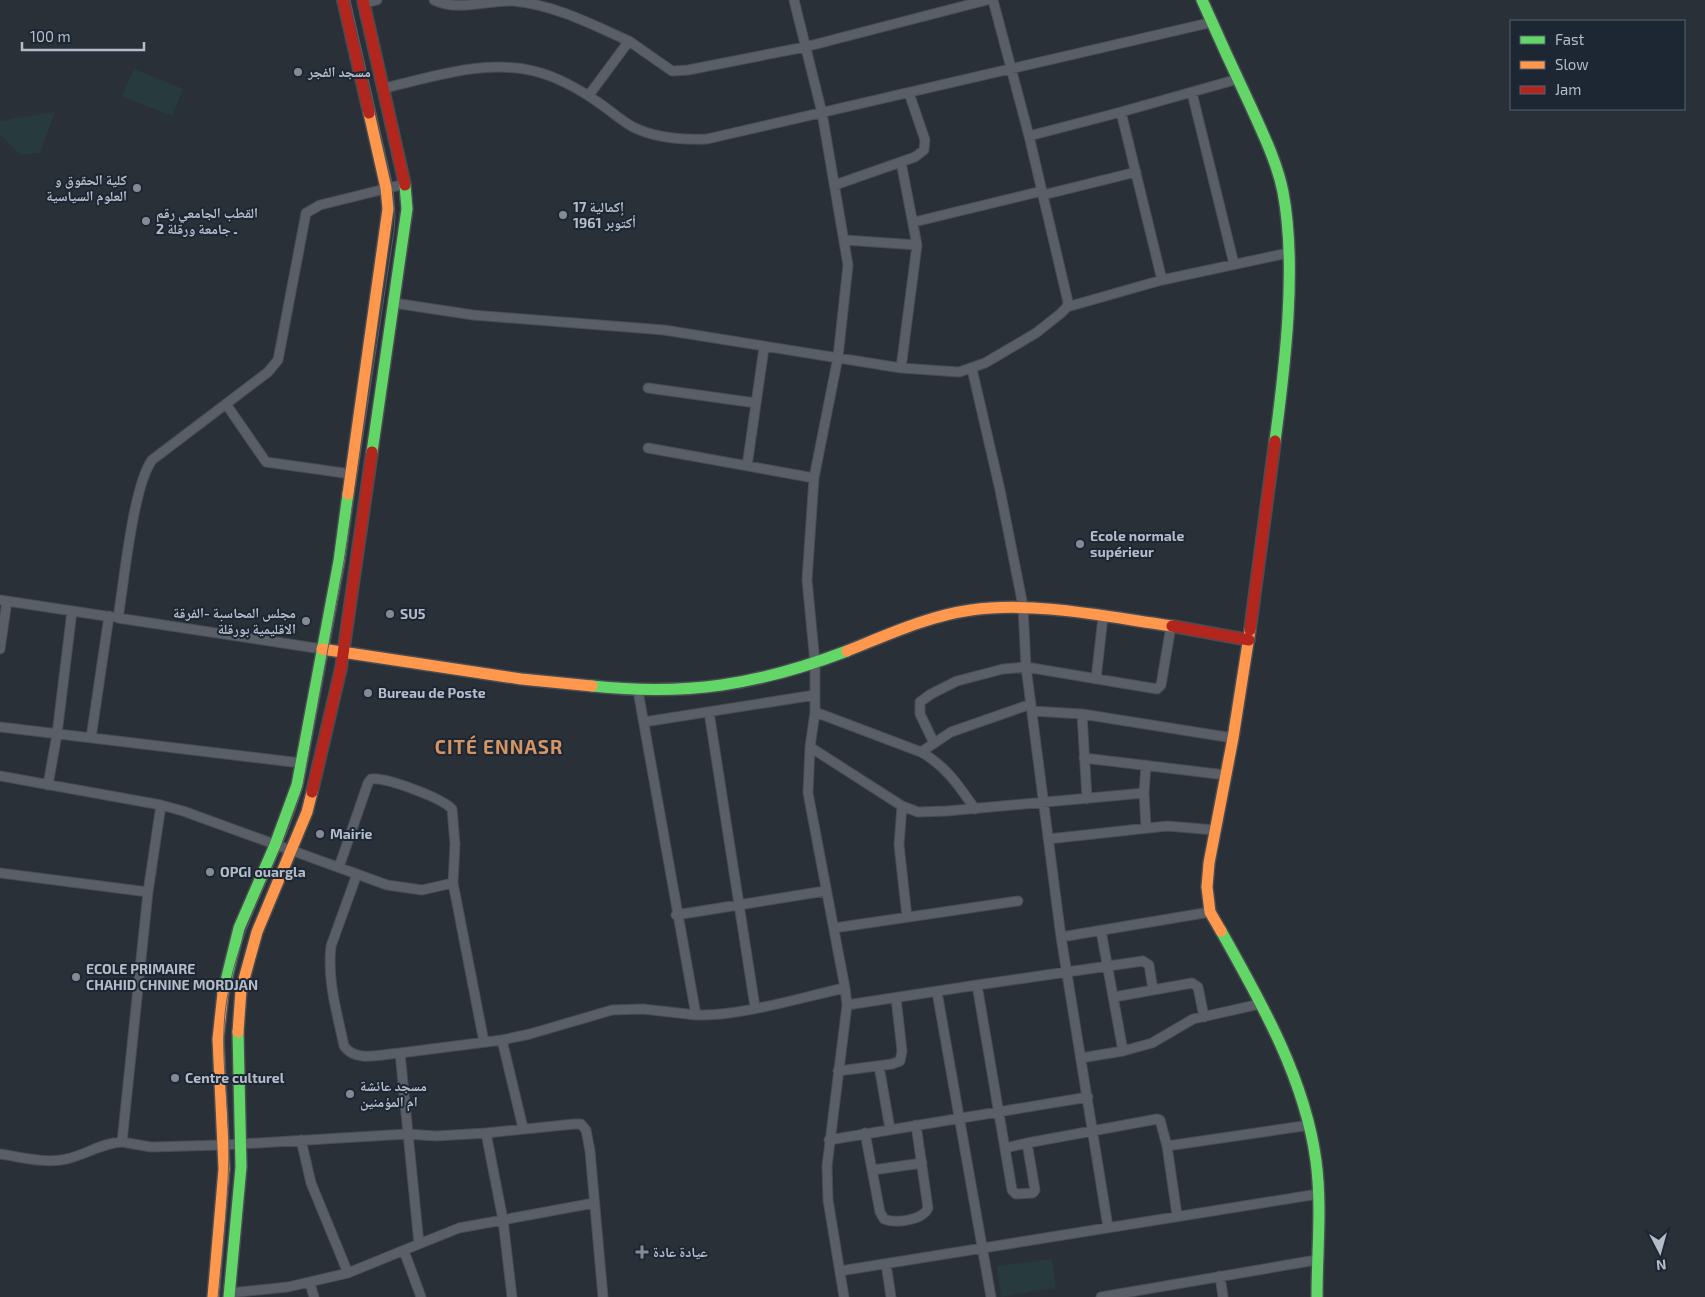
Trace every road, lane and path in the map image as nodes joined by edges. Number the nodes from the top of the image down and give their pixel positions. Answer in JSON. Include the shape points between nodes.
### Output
{"nodes":[{"id":1,"x":343,"y":0,"type":"edge"},
{"id":2,"x":378,"y":0,"type":"edge"},
{"id":3,"x":434,"y":0,"type":"edge"},
{"id":4,"x":794,"y":0,"type":"edge"},
{"id":5,"x":987,"y":0,"type":"edge"},
{"id":6,"x":993,"y":0,"type":"edge"},
{"id":7,"x":1202,"y":0,"type":"edge"},
{"id":8,"x":363,"y":1,"type":"edge"},
{"id":9,"x":1213,"y":22,"type":"junction"},
{"id":10,"x":629,"y":41,"type":"junction"},
{"id":11,"x":805,"y":47,"type":"junction"},
{"id":12,"x":1012,"y":68,"type":"junction"},
{"id":13,"x":1238,"y":79,"type":"junction"},
{"id":14,"x":384,"y":88,"type":"junction"},
{"id":15,"x":909,"y":92,"type":"junction"},
{"id":16,"x":1192,"y":93,"type":"junction"},
{"id":17,"x":589,"y":95,"type":"junction"},
{"id":18,"x":1121,"y":112,"type":"junction"},
{"id":19,"x":822,"y":113,"type":"junction"},
{"id":20,"x":1029,"y":136,"type":"junction"},
{"id":21,"x":901,"y":162,"type":"junction"},
{"id":22,"x":1136,"y":172,"type":"junction"},
{"id":23,"x":405,"y":184,"type":"junction"},
{"id":24,"x":835,"y":185,"type":"junction"},
{"id":25,"x":386,"y":188,"type":"junction"},
{"id":26,"x":1043,"y":193,"type":"junction"},
{"id":27,"x":914,"y":222,"type":"junction"},
{"id":28,"x":845,"y":240,"type":"junction"},
{"id":29,"x":916,"y":245,"type":"junction"},
{"id":30,"x":1288,"y":253,"type":"junction"},
{"id":31,"x":1234,"y":264,"type":"junction"},
{"id":32,"x":1162,"y":280,"type":"junction"},
{"id":33,"x":394,"y":303,"type":"junction"},
{"id":34,"x":1067,"y":307,"type":"junction"},
{"id":35,"x":764,"y":348,"type":"junction"},
{"id":36,"x":838,"y":357,"type":"junction"},
{"id":37,"x":901,"y":368,"type":"junction"},
{"id":38,"x":972,"y":369,"type":"junction"},
{"id":39,"x":648,"y":388,"type":"dead end"},
{"id":40,"x":756,"y":403,"type":"junction"},
{"id":41,"x":226,"y":404,"type":"junction"},
{"id":42,"x":648,"y":448,"type":"dead end"},
{"id":43,"x":746,"y":466,"type":"junction"},
{"id":44,"x":351,"y":474,"type":"junction"},
{"id":45,"x":814,"y":478,"type":"junction"},
{"id":46,"x":3,"y":601,"type":"edge"},
{"id":47,"x":1023,"y":606,"type":"junction"},
{"id":48,"x":72,"y":611,"type":"junction"},
{"id":49,"x":113,"y":617,"type":"junction"},
{"id":50,"x":1103,"y":617,"type":"junction"},
{"id":51,"x":1171,"y":626,"type":"junction"},
{"id":52,"x":1249,"y":640,"type":"junction"},
{"id":53,"x":0,"y":649,"type":"edge"},
{"id":54,"x":322,"y":649,"type":"junction"},
{"id":55,"x":343,"y":652,"type":"junction"},
{"id":56,"x":815,"y":662,"type":"junction"},
{"id":57,"x":1026,"y":668,"type":"junction"},
{"id":58,"x":1096,"y":679,"type":"junction"},
{"id":59,"x":638,"y":692,"type":"junction"},
{"id":60,"x":815,"y":696,"type":"junction"},
{"id":61,"x":1031,"y":708,"type":"junction"},
{"id":62,"x":709,"y":712,"type":"junction"},
{"id":63,"x":814,"y":712,"type":"junction"},
{"id":64,"x":1082,"y":714,"type":"junction"},
{"id":65,"x":644,"y":722,"type":"junction"},
{"id":66,"x":0,"y":727,"type":"edge"},
{"id":67,"x":57,"y":734,"type":"junction"},
{"id":68,"x":91,"y":738,"type":"junction"},
{"id":69,"x":1234,"y":738,"type":"junction"},
{"id":70,"x":934,"y":742,"type":"junction"},
{"id":71,"x":810,"y":746,"type":"junction"},
{"id":72,"x":921,"y":752,"type":"junction"},
{"id":73,"x":1084,"y":758,"type":"junction"},
{"id":74,"x":301,"y":763,"type":"junction"},
{"id":75,"x":1146,"y":765,"type":"junction"},
{"id":76,"x":0,"y":776,"type":"edge"},
{"id":77,"x":1226,"y":776,"type":"junction"},
{"id":78,"x":48,"y":785,"type":"junction"},
{"id":79,"x":1144,"y":793,"type":"junction"},
{"id":80,"x":1087,"y":799,"type":"junction"},
{"id":81,"x":1044,"y":803,"type":"junction"},
{"id":82,"x":161,"y":805,"type":"junction"},
{"id":83,"x":902,"y":806,"type":"junction"},
{"id":84,"x":975,"y":809,"type":"junction"},
{"id":85,"x":1146,"y":827,"type":"junction"},
{"id":86,"x":1215,"y":830,"type":"junction"},
{"id":87,"x":1048,"y":840,"type":"junction"},
{"id":88,"x":275,"y":845,"type":"junction"},
{"id":89,"x":293,"y":850,"type":"junction"},
{"id":90,"x":339,"y":867,"type":"junction"},
{"id":91,"x":0,"y":873,"type":"edge"},
{"id":92,"x":357,"y":874,"type":"junction"},
{"id":93,"x":453,"y":883,"type":"junction"},
{"id":94,"x":825,"y":891,"type":"junction"},
{"id":95,"x":148,"y":892,"type":"junction"},
{"id":96,"x":1018,"y":901,"type":"dead end"},
{"id":97,"x":740,"y":905,"type":"junction"},
{"id":98,"x":1210,"y":912,"type":"junction"},
{"id":99,"x":676,"y":914,"type":"junction"},
{"id":100,"x":907,"y":917,"type":"junction"},
{"id":101,"x":834,"y":928,"type":"junction"},
{"id":102,"x":1102,"y":931,"type":"junction"},
{"id":103,"x":1060,"y":937,"type":"junction"},
{"id":104,"x":1108,"y":965,"type":"junction"},
{"id":105,"x":1066,"y":970,"type":"junction"},
{"id":106,"x":977,"y":985,"type":"junction"},
{"id":107,"x":845,"y":988,"type":"junction"},
{"id":108,"x":1153,"y":990,"type":"junction"},
{"id":109,"x":937,"y":992,"type":"junction"},
{"id":110,"x":1114,"y":997,"type":"junction"},
{"id":111,"x":896,"y":998,"type":"junction"},
{"id":112,"x":1260,"y":1004,"type":"junction"},
{"id":113,"x":847,"y":1005,"type":"junction"},
{"id":114,"x":755,"y":1007,"type":"junction"},
{"id":115,"x":696,"y":1015,"type":"junction"},
{"id":116,"x":1204,"y":1017,"type":"junction"},
{"id":117,"x":502,"y":1040,"type":"junction"},
{"id":118,"x":484,"y":1042,"type":"junction"},
{"id":119,"x":1123,"y":1051,"type":"junction"},
{"id":120,"x":400,"y":1053,"type":"junction"},
{"id":121,"x":1081,"y":1058,"type":"junction"},
{"id":122,"x":879,"y":1066,"type":"junction"},
{"id":123,"x":838,"y":1071,"type":"junction"},
{"id":124,"x":1088,"y":1097,"type":"junction"},
{"id":125,"x":999,"y":1112,"type":"junction"},
{"id":126,"x":960,"y":1118,"type":"junction"},
{"id":127,"x":916,"y":1125,"type":"junction"},
{"id":128,"x":1310,"y":1125,"type":"junction"},
{"id":129,"x":523,"y":1128,"type":"junction"},
{"id":130,"x":890,"y":1129,"type":"junction"},
{"id":131,"x":1094,"y":1130,"type":"junction"},
{"id":132,"x":486,"y":1133,"type":"junction"},
{"id":133,"x":866,"y":1133,"type":"junction"},
{"id":134,"x":407,"y":1134,"type":"junction"},
{"id":135,"x":301,"y":1140,"type":"junction"},
{"id":136,"x":828,"y":1140,"type":"junction"},
{"id":137,"x":122,"y":1142,"type":"junction"},
{"id":138,"x":242,"y":1144,"type":"junction"},
{"id":139,"x":1027,"y":1144,"type":"junction"},
{"id":140,"x":223,"y":1145,"type":"junction"},
{"id":141,"x":1167,"y":1146,"type":"junction"},
{"id":142,"x":1005,"y":1148,"type":"junction"},
{"id":143,"x":0,"y":1154,"type":"edge"},
{"id":144,"x":922,"y":1163,"type":"junction"},
{"id":145,"x":873,"y":1170,"type":"junction"},
{"id":146,"x":1318,"y":1194,"type":"junction"},
{"id":147,"x":594,"y":1204,"type":"junction"},
{"id":148,"x":1177,"y":1216,"type":"junction"},
{"id":149,"x":503,"y":1220,"type":"junction"},
{"id":150,"x":1108,"y":1227,"type":"junction"},
{"id":151,"x":418,"y":1244,"type":"junction"},
{"id":152,"x":983,"y":1249,"type":"junction"},
{"id":153,"x":404,"y":1251,"type":"junction"},
{"id":154,"x":1316,"y":1260,"type":"junction"},
{"id":155,"x":886,"y":1264,"type":"junction"},
{"id":156,"x":840,"y":1271,"type":"junction"},
{"id":157,"x":348,"y":1273,"type":"junction"},
{"id":158,"x":1220,"y":1276,"type":"junction"},
{"id":159,"x":310,"y":1283,"type":"junction"},
{"id":160,"x":229,"y":1295,"type":"edge"},
{"id":161,"x":213,"y":1297,"type":"edge"},
{"id":162,"x":314,"y":1297,"type":"edge"},
{"id":163,"x":421,"y":1297,"type":"edge"},
{"id":164,"x":512,"y":1297,"type":"edge"},
{"id":165,"x":602,"y":1297,"type":"edge"},
{"id":166,"x":844,"y":1297,"type":"edge"},
{"id":167,"x":891,"y":1297,"type":"edge"},
{"id":168,"x":991,"y":1297,"type":"edge"},
{"id":169,"x":1101,"y":1297,"type":"edge"},
{"id":170,"x":1223,"y":1297,"type":"edge"},
{"id":171,"x":1317,"y":1297,"type":"edge"}],
"edges":[{"from":1,"to":25,"type":"street"},
{"from":2,"to":8,"type":"street"},
{"from":3,"to":10,"type":"street","via":[[445,6],[512,1],[556,9]]},
{"from":4,"to":11,"type":"street"},
{"from":5,"to":11,"type":"street"},
{"from":6,"to":12,"type":"street"},
{"from":7,"to":9,"type":"street"},
{"from":8,"to":14,"type":"street"},
{"from":9,"to":12,"type":"street"},
{"from":9,"to":13,"type":"street"},
{"from":10,"to":11,"type":"street","via":[[672,70],[688,70]]},
{"from":10,"to":17,"type":"street"},
{"from":11,"to":19,"type":"street"},
{"from":12,"to":15,"type":"street"},
{"from":12,"to":20,"type":"street"},
{"from":13,"to":16,"type":"street"},
{"from":13,"to":30,"type":"street","via":[[1270,149],[1283,190]]},
{"from":14,"to":17,"type":"street","via":[[457,71],[521,68],[550,75]]},
{"from":14,"to":23,"type":"street"},
{"from":15,"to":19,"type":"street"},
{"from":15,"to":21,"type":"street","via":[[925,140],[924,150]]},
{"from":16,"to":18,"type":"street"},
{"from":16,"to":31,"type":"street"},
{"from":17,"to":19,"type":"street","via":[[632,126],[660,135],[693,140]]},
{"from":18,"to":20,"type":"street"},
{"from":18,"to":22,"type":"street"},
{"from":19,"to":24,"type":"street"},
{"from":20,"to":26,"type":"street"},
{"from":21,"to":24,"type":"street"},
{"from":21,"to":27,"type":"street"},
{"from":22,"to":26,"type":"street"},
{"from":22,"to":32,"type":"street"},
{"from":23,"to":25,"type":"street"},
{"from":23,"to":33,"type":"street","via":[[407,209]]},
{"from":24,"to":28,"type":"street"},
{"from":25,"to":41,"type":"street","via":[[313,207],[306,213],[278,360],[268,372]]},
{"from":25,"to":44,"type":"street","via":[[388,210]]},
{"from":26,"to":27,"type":"street"},
{"from":26,"to":34,"type":"street","via":[[1067,294]]},
{"from":27,"to":29,"type":"street"},
{"from":28,"to":29,"type":"street"},
{"from":28,"to":36,"type":"street","via":[[848,281]]},
{"from":29,"to":37,"type":"street"},
{"from":30,"to":31,"type":"street"},
{"from":30,"to":52,"type":"street","via":[[1282,386]]},
{"from":31,"to":32,"type":"street"},
{"from":32,"to":34,"type":"street"},
{"from":33,"to":35,"type":"street","via":[[472,315],[664,330]]},
{"from":33,"to":55,"type":"street"},
{"from":34,"to":38,"type":"street","via":[[1036,333]]},
{"from":35,"to":36,"type":"street"},
{"from":35,"to":40,"type":"street"},
{"from":36,"to":37,"type":"street"},
{"from":36,"to":45,"type":"street"},
{"from":37,"to":38,"type":"street","via":[[942,372]]},
{"from":38,"to":47,"type":"street"},
{"from":39,"to":40,"type":"street"},
{"from":40,"to":43,"type":"street"},
{"from":41,"to":44,"type":"street","via":[[266,462]]},
{"from":41,"to":49,"type":"street","via":[[157,456],[148,467]]},
{"from":42,"to":43,"type":"street"},
{"from":43,"to":45,"type":"street"},
{"from":44,"to":54,"type":"street"},
{"from":45,"to":56,"type":"street","via":[[807,580]]},
{"from":46,"to":48,"type":"street"},
{"from":46,"to":53,"type":"street"},
{"from":47,"to":50,"type":"street"},
{"from":47,"to":56,"type":"street","via":[[952,613]]},
{"from":47,"to":57,"type":"street"},
{"from":48,"to":49,"type":"street"},
{"from":48,"to":67,"type":"street"},
{"from":49,"to":54,"type":"street"},
{"from":49,"to":68,"type":"street"},
{"from":50,"to":51,"type":"street"},
{"from":50,"to":58,"type":"street"},
{"from":51,"to":52,"type":"street"},
{"from":51,"to":58,"type":"street","via":[[1161,685],[1157,689]]},
{"from":52,"to":69,"type":"street"},
{"from":54,"to":55,"type":"street"},
{"from":54,"to":74,"type":"street"},
{"from":55,"to":59,"type":"street","via":[[520,680]]},
{"from":55,"to":89,"type":"street","via":[[322,760]]},
{"from":56,"to":59,"type":"street","via":[[733,684]]},
{"from":56,"to":60,"type":"street"},
{"from":57,"to":58,"type":"street"},
{"from":57,"to":61,"type":"street"},
{"from":57,"to":70,"type":"street","via":[[957,681],[924,698],[920,702],[920,710]]},
{"from":59,"to":65,"type":"street"},
{"from":60,"to":62,"type":"street"},
{"from":60,"to":63,"type":"street"},
{"from":61,"to":64,"type":"street"},
{"from":61,"to":70,"type":"street","via":[[952,732]]},
{"from":61,"to":81,"type":"street"},
{"from":62,"to":65,"type":"street"},
{"from":62,"to":97,"type":"street"},
{"from":63,"to":71,"type":"street"},
{"from":63,"to":72,"type":"street"},
{"from":64,"to":69,"type":"street"},
{"from":64,"to":73,"type":"street"},
{"from":65,"to":99,"type":"street"},
{"from":66,"to":67,"type":"street"},
{"from":67,"to":68,"type":"street"},
{"from":67,"to":78,"type":"street"},
{"from":68,"to":74,"type":"street"},
{"from":69,"to":77,"type":"street"},
{"from":70,"to":72,"type":"street"},
{"from":71,"to":83,"type":"street"},
{"from":71,"to":94,"type":"street","via":[[808,794]]},
{"from":72,"to":84,"type":"street","via":[[950,773]]},
{"from":73,"to":75,"type":"street"},
{"from":73,"to":80,"type":"street"},
{"from":74,"to":88,"type":"street","via":[[294,797]]},
{"from":75,"to":77,"type":"street"},
{"from":75,"to":79,"type":"street"},
{"from":76,"to":78,"type":"street"},
{"from":77,"to":86,"type":"street"},
{"from":78,"to":82,"type":"street"},
{"from":79,"to":80,"type":"street"},
{"from":79,"to":85,"type":"street"},
{"from":80,"to":81,"type":"street"},
{"from":81,"to":84,"type":"street"},
{"from":81,"to":87,"type":"street"},
{"from":82,"to":88,"type":"street"},
{"from":82,"to":95,"type":"street"},
{"from":83,"to":84,"type":"street","via":[[918,812]]},
{"from":83,"to":100,"type":"street","via":[[899,845]]},
{"from":85,"to":86,"type":"street","via":[[1186,826]]},
{"from":85,"to":87,"type":"street"},
{"from":86,"to":98,"type":"street","via":[[1208,863]]},
{"from":87,"to":103,"type":"street"},
{"from":88,"to":89,"type":"street"},
{"from":88,"to":140,"type":"street","via":[[239,928],[225,977],[218,1039]]},
{"from":89,"to":90,"type":"street"},
{"from":89,"to":138,"type":"street","via":[[257,932],[241,990],[237,1038]]},
{"from":90,"to":92,"type":"street"},
{"from":90,"to":93,"type":"street","via":[[368,783],[377,779],[442,800],[452,809],[455,844]]},
{"from":91,"to":95,"type":"street"},
{"from":92,"to":93,"type":"street","via":[[412,890]]},
{"from":92,"to":120,"type":"street","via":[[331,946],[330,958],[330,980],[344,1046],[350,1054],[358,1056]]},
{"from":93,"to":118,"type":"street"},
{"from":94,"to":97,"type":"street"},
{"from":94,"to":101,"type":"street"},
{"from":95,"to":137,"type":"street"},
{"from":96,"to":100,"type":"street"},
{"from":97,"to":99,"type":"street"},
{"from":97,"to":114,"type":"street"},
{"from":98,"to":102,"type":"street"},
{"from":98,"to":112,"type":"street"},
{"from":99,"to":115,"type":"street"},
{"from":100,"to":101,"type":"street"},
{"from":101,"to":107,"type":"street"},
{"from":102,"to":103,"type":"street"},
{"from":102,"to":104,"type":"street"},
{"from":103,"to":105,"type":"street"},
{"from":104,"to":105,"type":"street"},
{"from":104,"to":108,"type":"street","via":[[1147,962]]},
{"from":104,"to":110,"type":"street"},
{"from":105,"to":106,"type":"street"},
{"from":105,"to":121,"type":"street"},
{"from":106,"to":109,"type":"street"},
{"from":106,"to":125,"type":"street"},
{"from":107,"to":113,"type":"street"},
{"from":107,"to":114,"type":"street"},
{"from":108,"to":110,"type":"street"},
{"from":108,"to":116,"type":"street","via":[[1195,984],[1200,992]]},
{"from":109,"to":111,"type":"street"},
{"from":109,"to":126,"type":"street"},
{"from":110,"to":119,"type":"street"},
{"from":111,"to":113,"type":"street"},
{"from":111,"to":122,"type":"street","via":[[902,1056],[896,1064]]},
{"from":112,"to":116,"type":"street"},
{"from":112,"to":128,"type":"street","via":[[1289,1061]]},
{"from":113,"to":123,"type":"street"},
{"from":114,"to":115,"type":"street"},
{"from":115,"to":117,"type":"street","via":[[643,1008],[612,1010]]},
{"from":116,"to":119,"type":"street","via":[[1182,1024],[1152,1043]]},
{"from":117,"to":118,"type":"street"},
{"from":117,"to":129,"type":"street"},
{"from":118,"to":120,"type":"street"},
{"from":119,"to":121,"type":"street"},
{"from":120,"to":134,"type":"street"},
{"from":121,"to":124,"type":"street"},
{"from":122,"to":123,"type":"street"},
{"from":122,"to":130,"type":"street"},
{"from":123,"to":136,"type":"street"},
{"from":124,"to":125,"type":"street"},
{"from":124,"to":131,"type":"street"},
{"from":125,"to":126,"type":"street"},
{"from":125,"to":142,"type":"street"},
{"from":126,"to":127,"type":"street"},
{"from":126,"to":152,"type":"street"},
{"from":127,"to":130,"type":"street"},
{"from":127,"to":144,"type":"street"},
{"from":128,"to":141,"type":"street"},
{"from":128,"to":146,"type":"street"},
{"from":129,"to":132,"type":"street"},
{"from":129,"to":147,"type":"street","via":[[583,1125],[588,1134]]},
{"from":130,"to":133,"type":"street"},
{"from":131,"to":139,"type":"street"},
{"from":131,"to":141,"type":"street","via":[[1157,1119],[1163,1123]]},
{"from":131,"to":150,"type":"street"},
{"from":132,"to":134,"type":"street"},
{"from":132,"to":149,"type":"street"},
{"from":133,"to":136,"type":"street"},
{"from":133,"to":145,"type":"street"},
{"from":134,"to":135,"type":"street"},
{"from":134,"to":151,"type":"street"},
{"from":135,"to":138,"type":"street"},
{"from":135,"to":157,"type":"street","via":[[311,1183]]},
{"from":136,"to":156,"type":"street","via":[[828,1200]]},
{"from":137,"to":140,"type":"street","via":[[150,1146]]},
{"from":137,"to":143,"type":"street","via":[[103,1144],[65,1159],[45,1160]]},
{"from":138,"to":140,"type":"street"},
{"from":138,"to":160,"type":"street"},
{"from":139,"to":142,"type":"street"},
{"from":139,"to":142,"type":"street","via":[[1033,1193],[1013,1192]]},
{"from":140,"to":161,"type":"street","via":[[224,1169]]},
{"from":141,"to":148,"type":"street"},
{"from":144,"to":145,"type":"street"},
{"from":144,"to":145,"type":"street","via":[[927,1210],[919,1217],[896,1221],[881,1215]]},
{"from":146,"to":148,"type":"street"},
{"from":146,"to":154,"type":"street"},
{"from":147,"to":149,"type":"street"},
{"from":147,"to":165,"type":"street"},
{"from":148,"to":150,"type":"street"},
{"from":149,"to":151,"type":"street","via":[[451,1231]]},
{"from":149,"to":164,"type":"street"},
{"from":150,"to":152,"type":"street"},
{"from":151,"to":153,"type":"street"},
{"from":152,"to":155,"type":"street"},
{"from":152,"to":168,"type":"street"},
{"from":153,"to":157,"type":"street"},
{"from":153,"to":163,"type":"street"},
{"from":154,"to":158,"type":"street"},
{"from":154,"to":171,"type":"street"},
{"from":155,"to":156,"type":"street"},
{"from":155,"to":167,"type":"street"},
{"from":156,"to":166,"type":"street"},
{"from":157,"to":159,"type":"street"},
{"from":158,"to":169,"type":"street"},
{"from":158,"to":170,"type":"street"},
{"from":159,"to":160,"type":"street"},
{"from":159,"to":162,"type":"street"}]}
